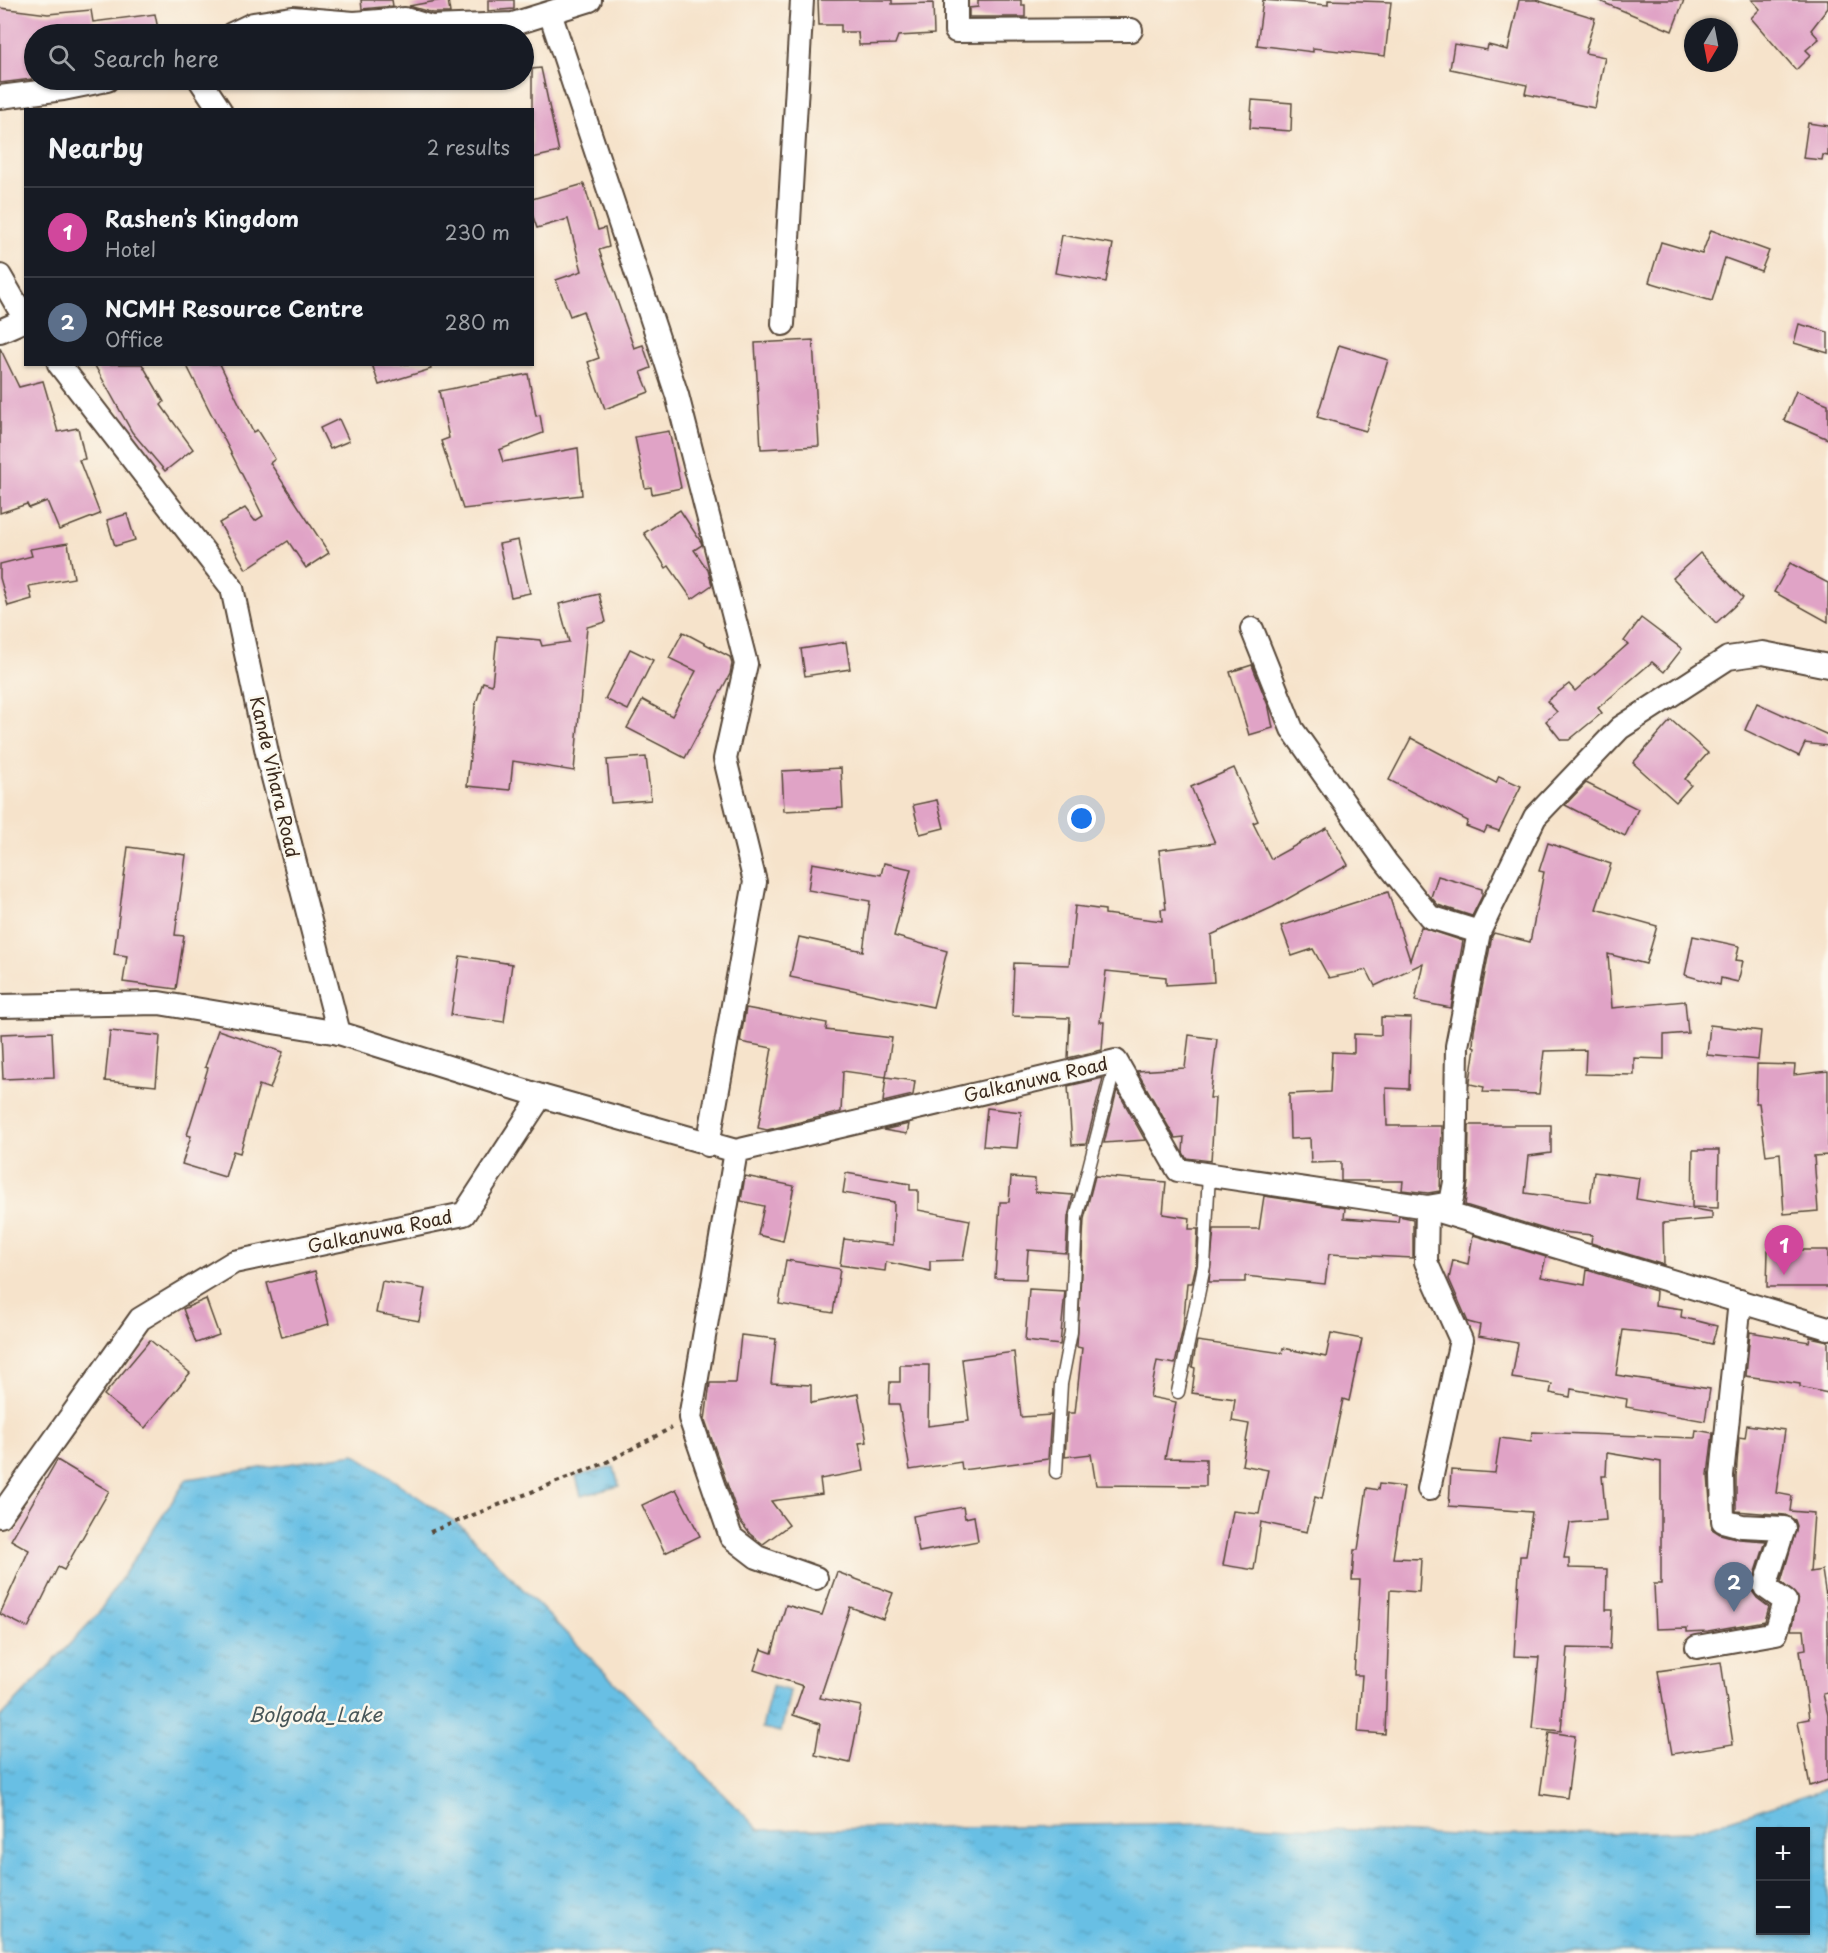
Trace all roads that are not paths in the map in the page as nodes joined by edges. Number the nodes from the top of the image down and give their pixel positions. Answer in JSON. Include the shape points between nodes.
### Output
{"nodes":[{"id":1,"x":590,"y":0,"type":"edge"},
{"id":2,"x":802,"y":0,"type":"edge"},
{"id":3,"x":956,"y":0,"type":"edge"},
{"id":4,"x":550,"y":13,"type":"junction"},
{"id":5,"x":253,"y":24,"type":"edge"},
{"id":6,"x":421,"y":24,"type":"edge"},
{"id":7,"x":513,"y":24,"type":"edge"},
{"id":8,"x":1131,"y":30,"type":"dead end"},
{"id":9,"x":55,"y":90,"type":"edge"},
{"id":10,"x":207,"y":90,"type":"edge"},
{"id":11,"x":0,"y":97,"type":"edge"},
{"id":12,"x":219,"y":108,"type":"edge"},
{"id":13,"x":0,"y":276,"type":"edge"},
{"id":14,"x":24,"y":319,"type":"edge"},
{"id":15,"x":24,"y":321,"type":"edge"},
{"id":16,"x":783,"y":324,"type":"dead end"},
{"id":17,"x":0,"y":331,"type":"edge"},
{"id":18,"x":61,"y":366,"type":"edge"},
{"id":19,"x":1252,"y":629,"type":"dead end"},
{"id":20,"x":1828,"y":666,"type":"edge"},
{"id":21,"x":1479,"y":932,"type":"junction"},
{"id":22,"x":0,"y":1006,"type":"edge"},
{"id":23,"x":339,"y":1034,"type":"junction"},
{"id":24,"x":1116,"y":1061,"type":"junction"},
{"id":25,"x":541,"y":1096,"type":"junction"},
{"id":26,"x":708,"y":1145,"type":"junction"},
{"id":27,"x":736,"y":1150,"type":"junction"},
{"id":28,"x":1209,"y":1174,"type":"junction"},
{"id":29,"x":1427,"y":1207,"type":"junction"},
{"id":30,"x":1740,"y":1301,"type":"junction"},
{"id":31,"x":1828,"y":1328,"type":"edge"},
{"id":32,"x":1178,"y":1392,"type":"dead end"},
{"id":33,"x":1056,"y":1472,"type":"dead end"},
{"id":34,"x":1429,"y":1489,"type":"dead end"},
{"id":35,"x":0,"y":1516,"type":"edge"},
{"id":36,"x":816,"y":1578,"type":"dead end"},
{"id":37,"x":1697,"y":1647,"type":"dead end"}],
"edges":[{"from":1,"to":4,"type":"street"},
{"from":2,"to":16,"type":"street"},
{"from":3,"to":8,"type":"street","via":[[956,31]]},
{"from":4,"to":7,"type":"street"},
{"from":4,"to":26,"type":"street","via":[[677,395],[746,664],[725,759],[755,882]]},
{"from":5,"to":6,"type":"street","via":[[292,18],[354,23],[405,19]]},
{"from":9,"to":11,"type":"street"},
{"from":10,"to":12,"type":"street"},
{"from":13,"to":14,"type":"street"},
{"from":15,"to":17,"type":"street"},
{"from":18,"to":23,"type":"street","name":"Kande Vihara Road","via":[[232,588],[269,762]]},
{"from":19,"to":21,"type":"street","via":[[1292,729],[1379,853],[1430,917]]},
{"from":20,"to":21,"type":"street","name":"Galkanuwa Road","via":[[1763,653],[1728,658],[1620,728],[1535,817]]},
{"from":21,"to":29,"type":"street","name":"Galkanuwa Road","via":[[1457,1046],[1455,1182],[1451,1203]]},
{"from":22,"to":23,"type":"street","via":[[159,1003]]},
{"from":23,"to":25,"type":"street"},
{"from":24,"to":27,"type":"street","name":"Galkanuwa Road"},
{"from":24,"to":28,"type":"street","name":"Galkanuwa Road","via":[[1178,1170]]},
{"from":24,"to":33,"type":"lane","via":[[1076,1218],[1071,1332],[1061,1384]]},
{"from":25,"to":26,"type":"street","name":"Galkanuwa Road"},
{"from":25,"to":35,"type":"street","name":"Galkanuwa Road","via":[[464,1214],[234,1262],[140,1319]]},
{"from":26,"to":27,"type":"street","name":"Galkanuwa Road"},
{"from":27,"to":36,"type":"street","via":[[690,1418],[731,1537],[757,1557]]},
{"from":28,"to":29,"type":"street","name":"Galkanuwa Road"},
{"from":28,"to":32,"type":"lane","via":[[1204,1266]]},
{"from":29,"to":30,"type":"street"},
{"from":29,"to":34,"type":"street","via":[[1426,1262],[1461,1340]]},
{"from":30,"to":31,"type":"street"},
{"from":30,"to":37,"type":"street","via":[[1722,1475],[1723,1521],[1784,1528],[1766,1587],[1785,1600],[1776,1633]]}]}
